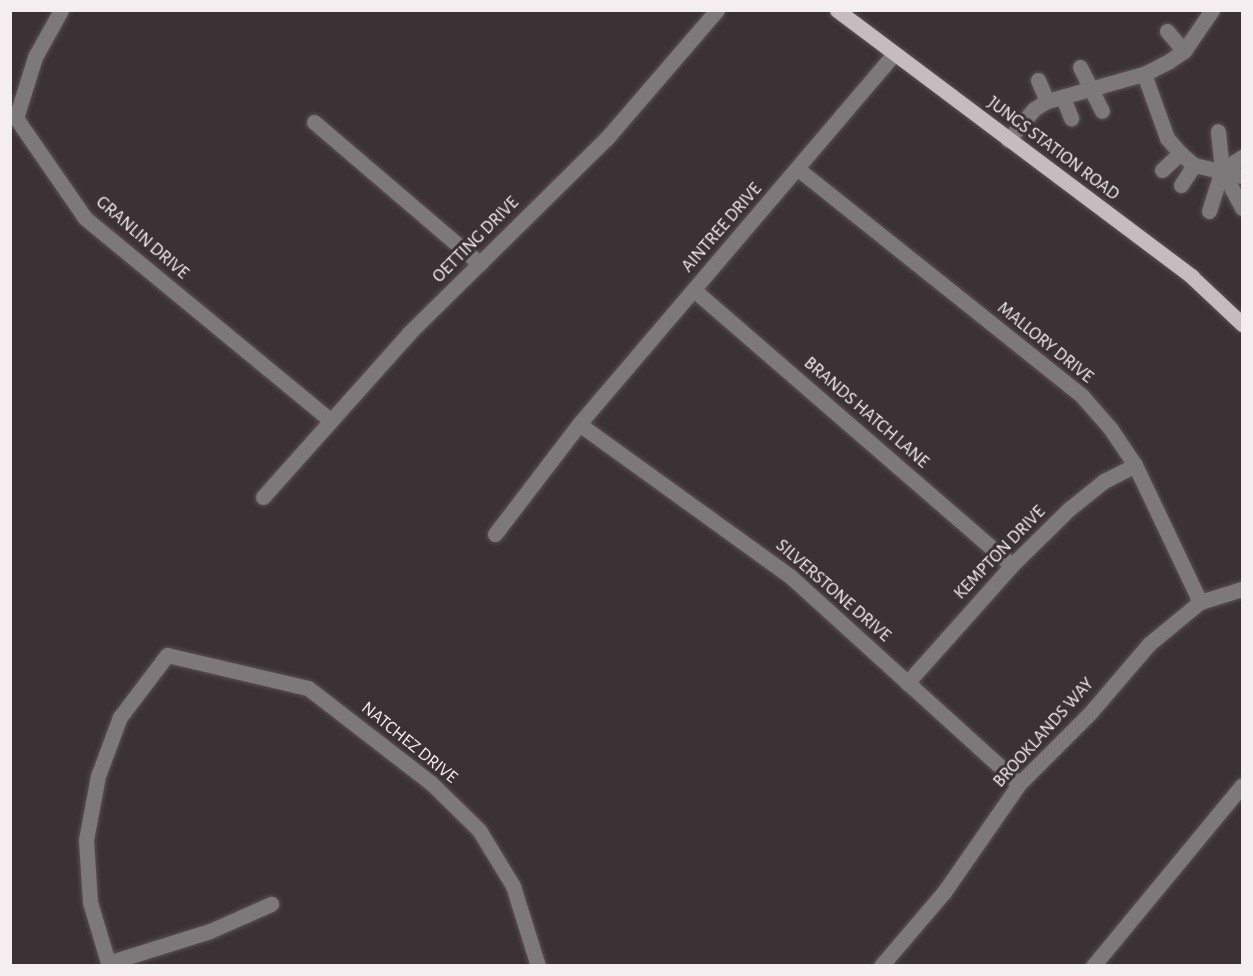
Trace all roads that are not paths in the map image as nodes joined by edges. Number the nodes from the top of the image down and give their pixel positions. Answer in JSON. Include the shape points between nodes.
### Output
{"nodes":[{"id":1,"x":61,"y":10,"type":"edge"},
{"id":2,"x":717,"y":10,"type":"edge"},
{"id":3,"x":1212,"y":10,"type":"edge"},
{"id":4,"x":840,"y":11,"type":"edge"},
{"id":5,"x":1167,"y":32,"type":"dead end"},
{"id":6,"x":1184,"y":51,"type":"junction"},
{"id":7,"x":892,"y":56,"type":"junction"},
{"id":8,"x":1080,"y":67,"type":"dead end"},
{"id":9,"x":1144,"y":74,"type":"junction"},
{"id":10,"x":1038,"y":80,"type":"dead end"},
{"id":11,"x":1091,"y":90,"type":"junction"},
{"id":12,"x":1063,"y":98,"type":"junction"},
{"id":13,"x":1047,"y":101,"type":"junction"},
{"id":14,"x":1101,"y":111,"type":"dead end"},
{"id":15,"x":13,"y":118,"type":"edge"},
{"id":16,"x":1071,"y":118,"type":"dead end"},
{"id":17,"x":314,"y":122,"type":"dead end"},
{"id":18,"x":1218,"y":131,"type":"dead end"},
{"id":19,"x":1008,"y":140,"type":"junction"},
{"id":20,"x":1180,"y":153,"type":"junction"},
{"id":21,"x":1242,"y":157,"type":"edge"},
{"id":22,"x":1194,"y":165,"type":"junction"},
{"id":23,"x":798,"y":169,"type":"junction"},
{"id":24,"x":1162,"y":170,"type":"dead end"},
{"id":25,"x":1222,"y":170,"type":"junction"},
{"id":26,"x":1242,"y":176,"type":"edge"},
{"id":27,"x":1181,"y":184,"type":"dead end"},
{"id":28,"x":1242,"y":208,"type":"edge"},
{"id":29,"x":1209,"y":211,"type":"dead end"},
{"id":30,"x":480,"y":264,"type":"junction"},
{"id":31,"x":694,"y":290,"type":"junction"},
{"id":32,"x":1242,"y":324,"type":"edge"},
{"id":33,"x":329,"y":419,"type":"junction"},
{"id":34,"x":579,"y":424,"type":"junction"},
{"id":35,"x":1135,"y":465,"type":"junction"},
{"id":36,"x":263,"y":498,"type":"dead end"},
{"id":37,"x":495,"y":534,"type":"dead end"},
{"id":38,"x":1012,"y":565,"type":"junction"},
{"id":39,"x":1242,"y":589,"type":"edge"},
{"id":40,"x":1200,"y":602,"type":"junction"},
{"id":41,"x":907,"y":683,"type":"junction"},
{"id":42,"x":1019,"y":784,"type":"junction"},
{"id":43,"x":1242,"y":787,"type":"edge"},
{"id":44,"x":271,"y":904,"type":"dead end"},
{"id":45,"x":109,"y":964,"type":"edge"},
{"id":46,"x":538,"y":966,"type":"edge"},
{"id":47,"x":881,"y":966,"type":"edge"},
{"id":48,"x":1093,"y":966,"type":"edge"}],
"edges":[{"from":1,"to":15,"type":"street","name":"GRANLIN DRIVE","via":[[35,57]]},
{"from":2,"to":30,"type":"street","name":"OETTING DRIVE","via":[[606,139]]},
{"from":3,"to":6,"type":"street"},
{"from":4,"to":7,"type":"main road","name":"JUNGS STATION ROAD"},
{"from":5,"to":6,"type":"street"},
{"from":6,"to":9,"type":"street"},
{"from":7,"to":19,"type":"main road","name":"JUNGS STATION ROAD"},
{"from":7,"to":23,"type":"street","name":"AINTREE DRIVE"},
{"from":8,"to":11,"type":"street"},
{"from":9,"to":11,"type":"street"},
{"from":9,"to":20,"type":"street","via":[[1167,138]]},
{"from":10,"to":13,"type":"street"},
{"from":11,"to":12,"type":"street"},
{"from":11,"to":14,"type":"street"},
{"from":12,"to":13,"type":"street"},
{"from":12,"to":16,"type":"street"},
{"from":13,"to":19,"type":"street"},
{"from":15,"to":33,"type":"street","name":"GRANLIN DRIVE","via":[[85,218]]},
{"from":17,"to":30,"type":"street"},
{"from":18,"to":25,"type":"street"},
{"from":19,"to":32,"type":"main road","name":"JUNGS STATION ROAD","via":[[1192,277]]},
{"from":20,"to":22,"type":"street"},
{"from":20,"to":24,"type":"street"},
{"from":21,"to":25,"type":"street"},
{"from":22,"to":25,"type":"street"},
{"from":22,"to":27,"type":"street"},
{"from":23,"to":31,"type":"street","name":"AINTREE DRIVE"},
{"from":23,"to":35,"type":"street","name":"MALLORY DRIVE","via":[[1082,396]]},
{"from":25,"to":26,"type":"street"},
{"from":25,"to":28,"type":"street"},
{"from":25,"to":29,"type":"street"},
{"from":30,"to":33,"type":"street","name":"OETTING DRIVE"},
{"from":31,"to":34,"type":"street","name":"AINTREE DRIVE"},
{"from":31,"to":38,"type":"street","name":"BRANDS HATCH LANE"},
{"from":33,"to":36,"type":"street","name":"OETTING DRIVE"},
{"from":34,"to":37,"type":"street","name":"AINTREE DRIVE"},
{"from":34,"to":41,"type":"street","name":"SILVERSTONE DRIVE","via":[[791,577]]},
{"from":35,"to":38,"type":"street","name":"KEMPTON DRIVE","via":[[1104,482],[1070,509]]},
{"from":35,"to":40,"type":"street","name":"MALLORY DRIVE"},
{"from":38,"to":41,"type":"street","name":"KEMPTON DRIVE"},
{"from":39,"to":40,"type":"street","name":"BROOKLANDS WAY"},
{"from":40,"to":42,"type":"street","name":"BROOKLANDS WAY","via":[[1149,644],[1090,713]]},
{"from":41,"to":42,"type":"street","name":"SILVERSTONE DRIVE"},
{"from":42,"to":47,"type":"street","name":"BROOKLANDS WAY","via":[[944,892]]},
{"from":43,"to":48,"type":"street"},
{"from":44,"to":45,"type":"street","via":[[210,931]]},
{"from":45,"to":46,"type":"street","name":"NATCHEZ DRIVE","via":[[89,892],[86,840],[98,776],[120,717],[167,655],[308,688],[431,783],[479,830],[513,886]]}]}
